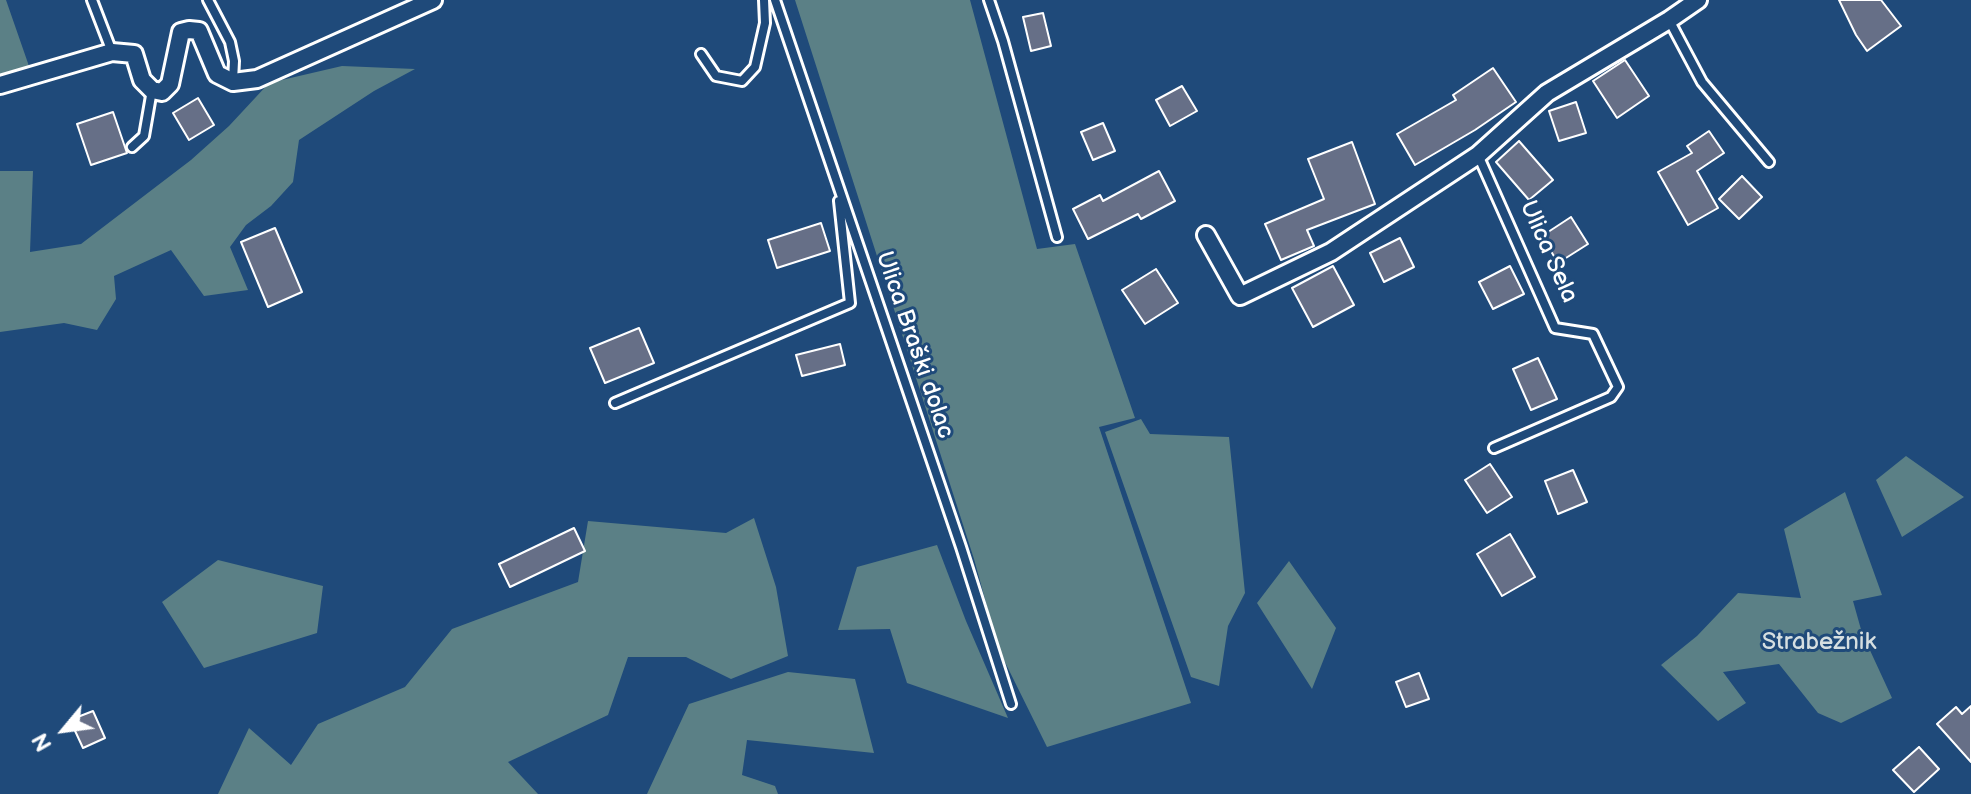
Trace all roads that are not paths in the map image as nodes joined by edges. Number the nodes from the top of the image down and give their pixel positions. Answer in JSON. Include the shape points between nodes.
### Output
{"nodes":[{"id":1,"x":92,"y":0,"type":"edge"},
{"id":2,"x":208,"y":0,"type":"edge"},
{"id":3,"x":433,"y":0,"type":"edge"},
{"id":4,"x":764,"y":0,"type":"edge"},
{"id":5,"x":775,"y":0,"type":"edge"},
{"id":6,"x":989,"y":0,"type":"edge"},
{"id":7,"x":1698,"y":0,"type":"edge"},
{"id":8,"x":1669,"y":20,"type":"junction"},
{"id":9,"x":112,"y":52,"type":"junction"},
{"id":10,"x":701,"y":54,"type":"dead end"},
{"id":11,"x":233,"y":82,"type":"junction"},
{"id":12,"x":0,"y":85,"type":"edge"},
{"id":13,"x":152,"y":90,"type":"junction"},
{"id":14,"x":132,"y":147,"type":"dead end"},
{"id":15,"x":1478,"y":155,"type":"junction"},
{"id":16,"x":1769,"y":162,"type":"dead end"},
{"id":17,"x":837,"y":184,"type":"junction"},
{"id":18,"x":1206,"y":235,"type":"dead end"},
{"id":19,"x":1057,"y":237,"type":"dead end"},
{"id":20,"x":615,"y":403,"type":"dead end"},
{"id":21,"x":1494,"y":448,"type":"dead end"},
{"id":22,"x":1011,"y":704,"type":"dead end"}],
"edges":[{"from":1,"to":9,"type":"lane"},
{"from":2,"to":11,"type":"lane","via":[[230,42]]},
{"from":3,"to":11,"type":"street","via":[[257,79]]},
{"from":4,"to":10,"type":"lane","via":[[765,23],[755,67],[742,81],[716,76]]},
{"from":5,"to":17,"type":"lane","name":"Ulica Braški dolac"},
{"from":6,"to":19,"type":"lane"},
{"from":7,"to":8,"type":"street"},
{"from":8,"to":15,"type":"street","via":[[1547,93]]},
{"from":8,"to":16,"type":"lane","via":[[1702,82]]},
{"from":9,"to":12,"type":"street"},
{"from":9,"to":13,"type":"street","via":[[134,54],[142,80]]},
{"from":11,"to":13,"type":"street","via":[[217,74],[199,31],[189,30],[181,32],[170,84],[162,92]]},
{"from":13,"to":14,"type":"lane","via":[[144,136]]},
{"from":15,"to":18,"type":"street","via":[[1331,252],[1240,296]]},
{"from":15,"to":21,"type":"lane","name":"Ulica Sela","via":[[1555,328],[1593,334],[1618,387],[1611,397]]},
{"from":17,"to":20,"type":"lane","via":[[850,303]]},
{"from":17,"to":22,"type":"lane","name":"Ulica Braški dolac"}]}
